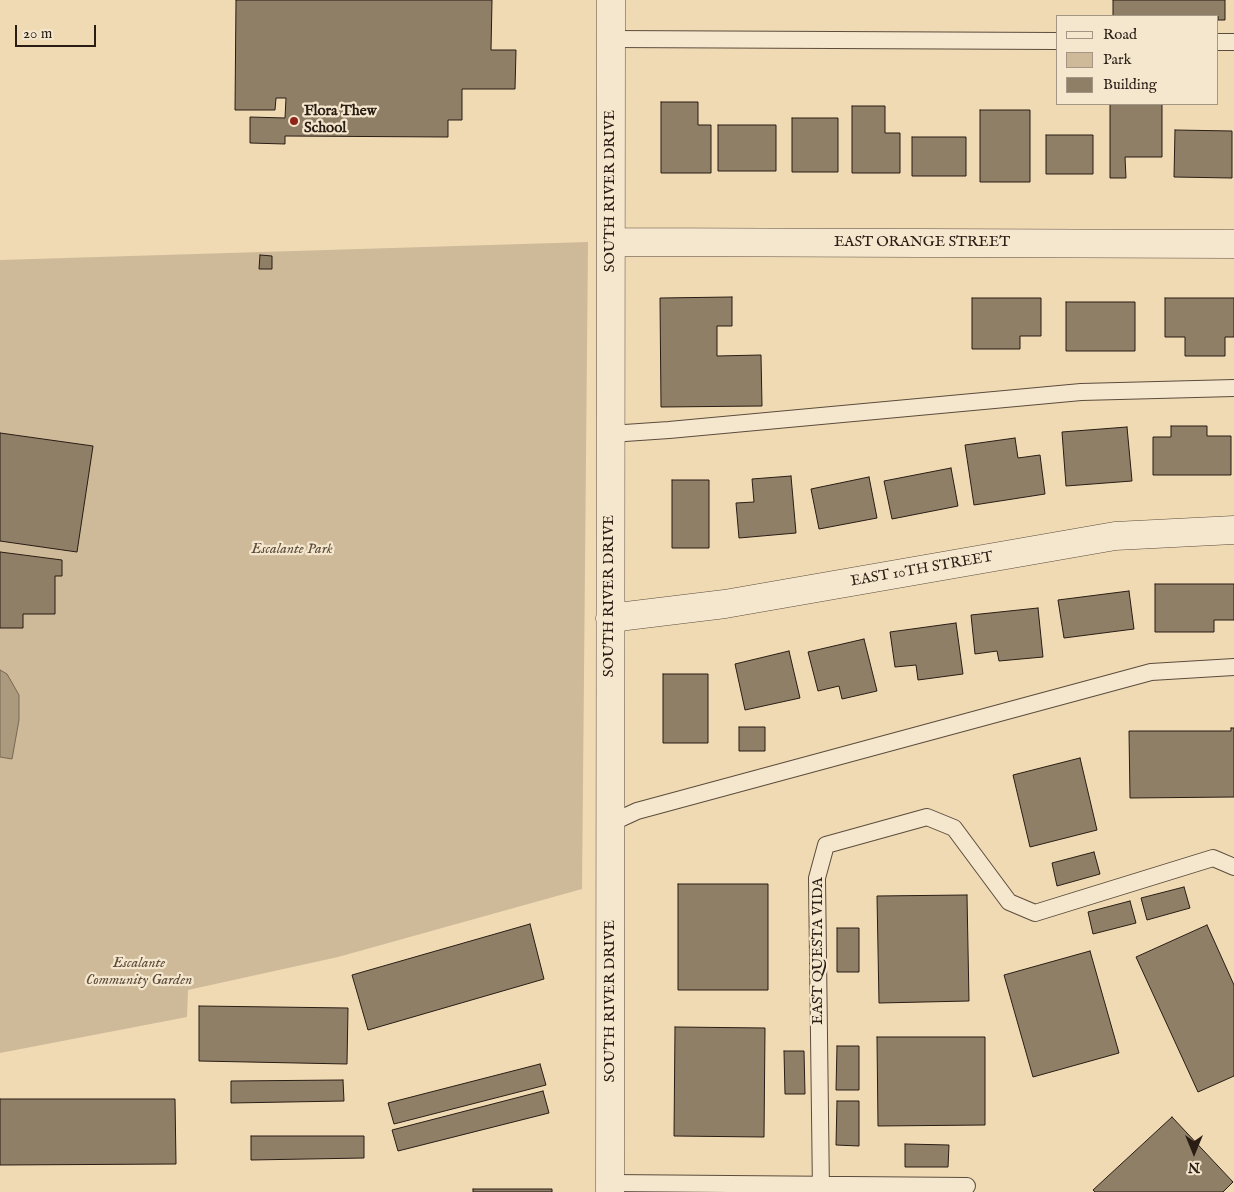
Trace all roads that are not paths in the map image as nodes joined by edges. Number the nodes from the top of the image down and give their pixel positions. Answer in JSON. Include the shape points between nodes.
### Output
{"nodes":[{"id":1,"x":611,"y":0,"type":"edge"},
{"id":2,"x":611,"y":40,"type":"junction"},
{"id":3,"x":1056,"y":41,"type":"edge"},
{"id":4,"x":1219,"y":42,"type":"edge"},
{"id":5,"x":1234,"y":42,"type":"edge"},
{"id":6,"x":611,"y":242,"type":"junction"},
{"id":7,"x":1234,"y":244,"type":"edge"},
{"id":8,"x":1234,"y":388,"type":"edge"},
{"id":9,"x":610,"y":434,"type":"junction"},
{"id":10,"x":1234,"y":530,"type":"edge"},
{"id":11,"x":610,"y":618,"type":"junction"},
{"id":12,"x":1234,"y":667,"type":"edge"},
{"id":13,"x":611,"y":823,"type":"junction"},
{"id":14,"x":1234,"y":867,"type":"edge"},
{"id":15,"x":968,"y":1186,"type":"dead end"},
{"id":16,"x":610,"y":1187,"type":"edge"},
{"id":17,"x":821,"y":1188,"type":"edge"}],
"edges":[{"from":1,"to":2,"type":"street","name":"SOUTH RIVER DRIVE"},
{"from":2,"to":3,"type":"lane"},
{"from":2,"to":6,"type":"street","name":"SOUTH RIVER DRIVE"},
{"from":4,"to":5,"type":"lane"},
{"from":6,"to":7,"type":"street","name":"EAST ORANGE STREET"},
{"from":6,"to":9,"type":"street","name":"SOUTH RIVER DRIVE"},
{"from":8,"to":9,"type":"lane","via":[[1081,392]]},
{"from":9,"to":11,"type":"street","name":"SOUTH RIVER DRIVE"},
{"from":10,"to":11,"type":"street","name":"EAST 10TH STREET","via":[[1115,536],[725,604]]},
{"from":11,"to":13,"type":"street","name":"SOUTH RIVER DRIVE"},
{"from":12,"to":13,"type":"lane","via":[[1151,672],[637,811]]},
{"from":13,"to":16,"type":"street","name":"SOUTH RIVER DRIVE"},
{"from":14,"to":17,"type":"lane","name":"EAST QUESTA VIDA","via":[[1213,858],[1035,913],[1009,902],[954,828],[927,817],[826,845],[817,878]]},
{"from":15,"to":17,"type":"lane"},
{"from":16,"to":17,"type":"lane","via":[[674,1184]]}]}
